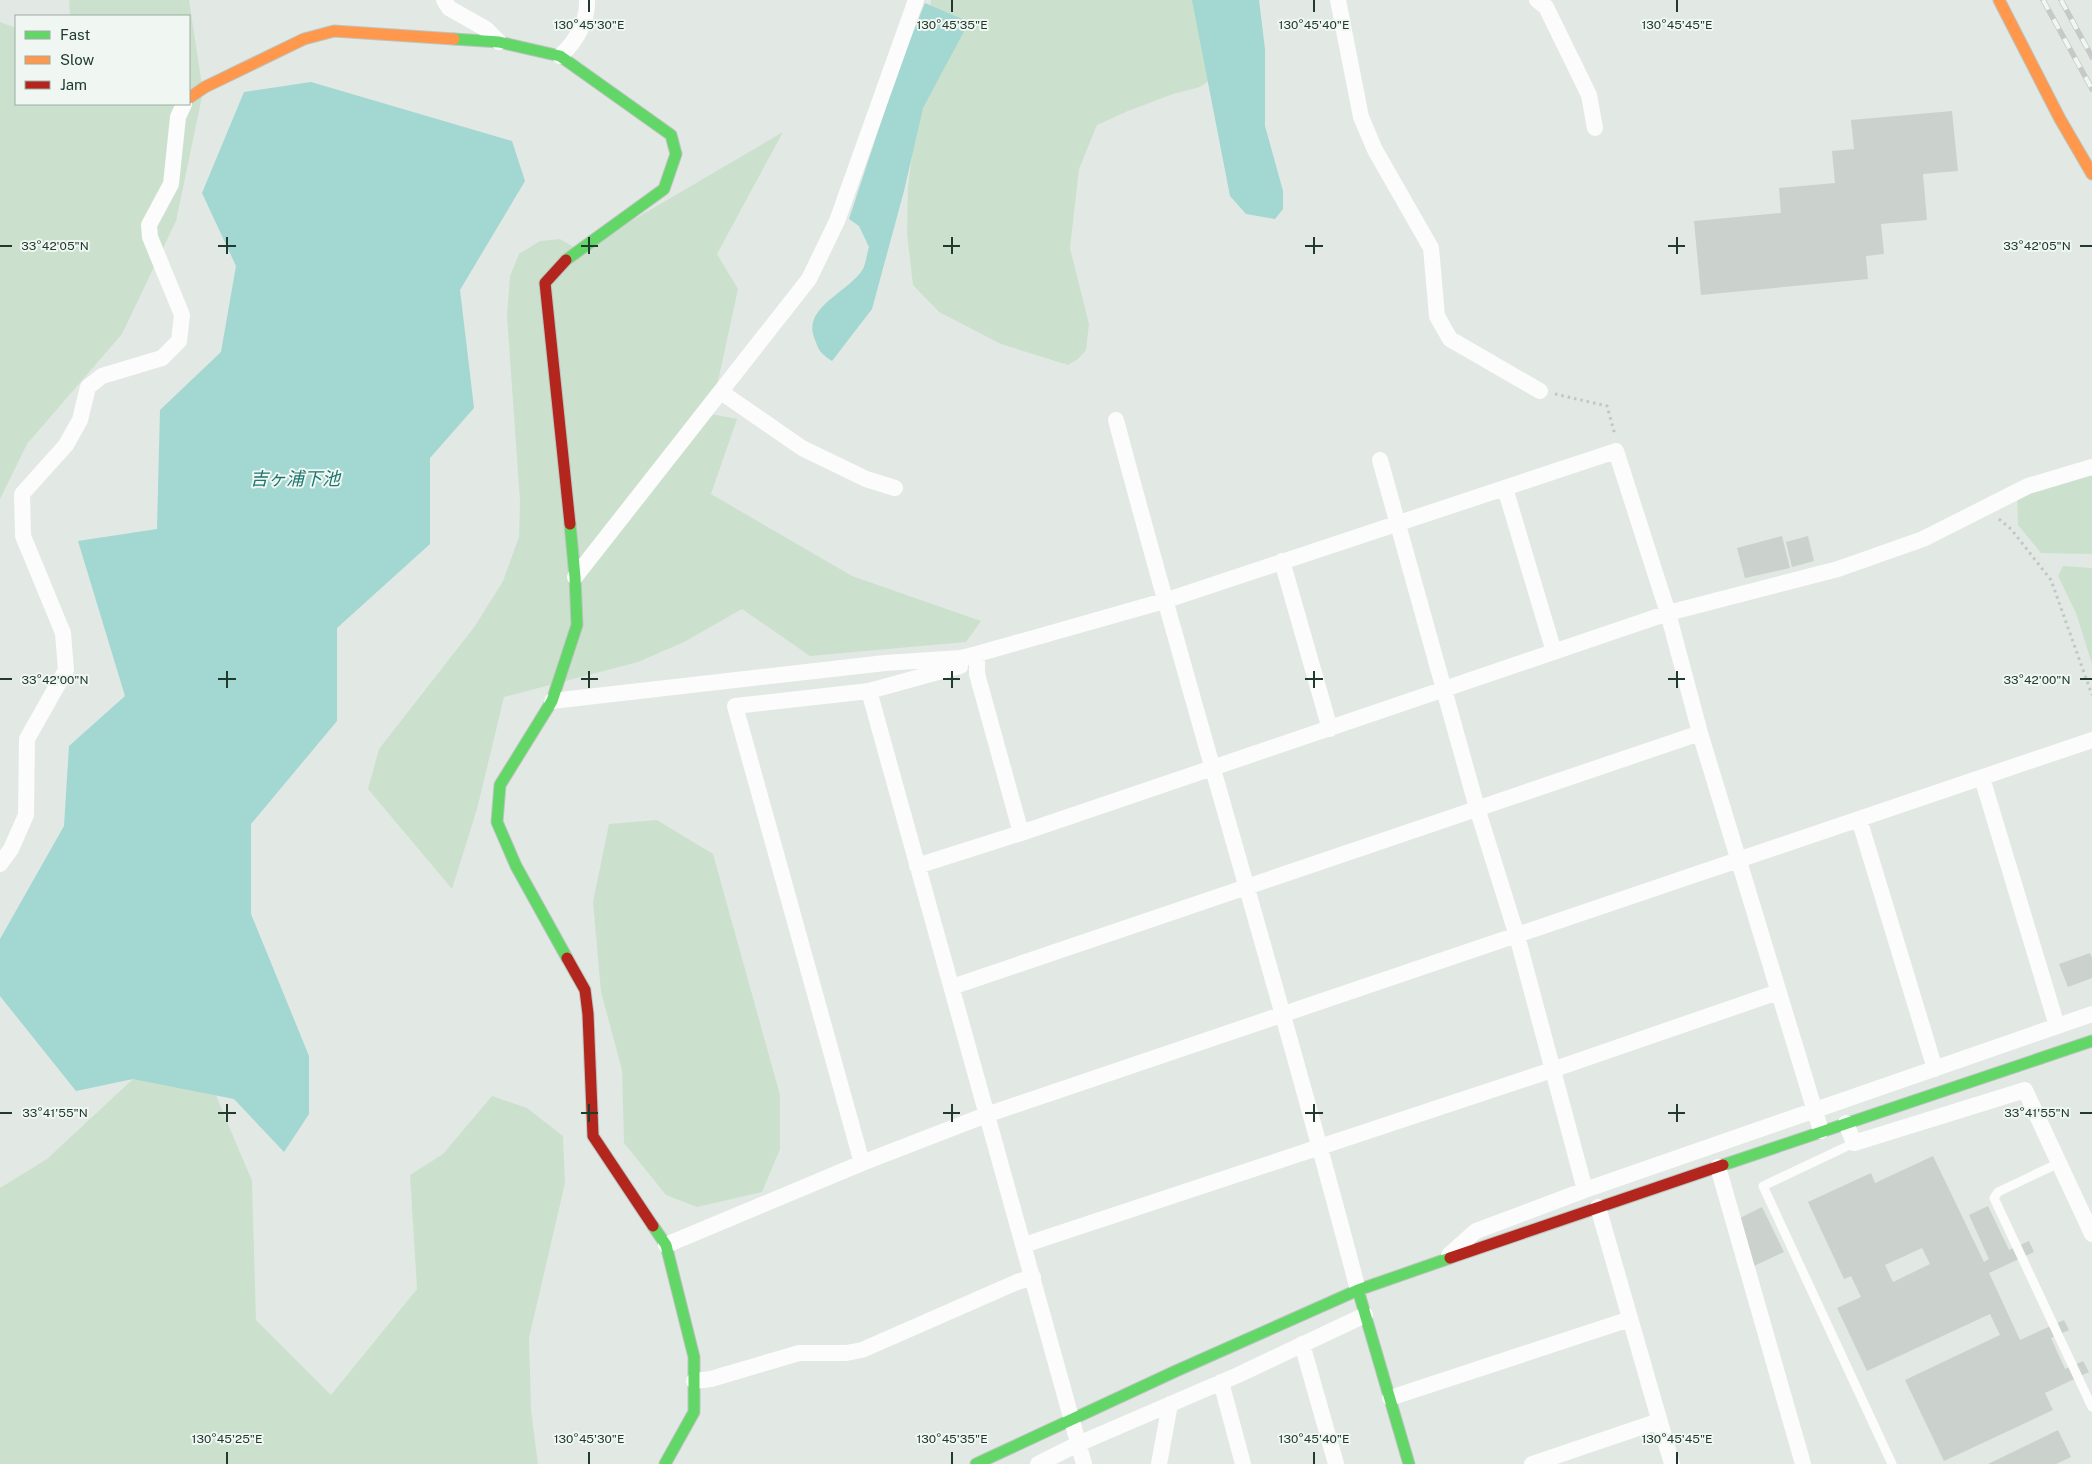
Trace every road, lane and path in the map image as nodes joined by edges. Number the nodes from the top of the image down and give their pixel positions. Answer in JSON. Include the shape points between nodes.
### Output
{"nodes":[{"id":1,"x":444,"y":0,"type":"edge"},
{"id":2,"x":587,"y":0,"type":"edge"},
{"id":3,"x":916,"y":0,"type":"edge"},
{"id":4,"x":1338,"y":0,"type":"edge"},
{"id":5,"x":1537,"y":0,"type":"edge"},
{"id":6,"x":1999,"y":0,"type":"edge"},
{"id":7,"x":499,"y":42,"type":"junction"},
{"id":8,"x":560,"y":56,"type":"junction"},
{"id":9,"x":190,"y":97,"type":"edge"},
{"id":10,"x":184,"y":105,"type":"edge"},
{"id":11,"x":1595,"y":128,"type":"dead end"},
{"id":12,"x":2092,"y":174,"type":"edge"},
{"id":13,"x":1540,"y":391,"type":"joint"},
{"id":14,"x":721,"y":392,"type":"junction"},
{"id":15,"x":1116,"y":420,"type":"dead end"},
{"id":16,"x":1616,"y":451,"type":"junction"},
{"id":17,"x":1380,"y":460,"type":"dead end"},
{"id":18,"x":2092,"y":467,"type":"edge"},
{"id":19,"x":895,"y":488,"type":"dead end"},
{"id":20,"x":1505,"y":488,"type":"junction"},
{"id":21,"x":1984,"y":508,"type":"junction"},
{"id":22,"x":1398,"y":523,"type":"junction"},
{"id":23,"x":1282,"y":561,"type":"junction"},
{"id":24,"x":575,"y":577,"type":"junction"},
{"id":25,"x":1164,"y":601,"type":"junction"},
{"id":26,"x":1668,"y":613,"type":"junction"},
{"id":27,"x":1554,"y":652,"type":"junction"},
{"id":28,"x":977,"y":654,"type":"junction"},
{"id":29,"x":961,"y":658,"type":"junction"},
{"id":30,"x":1445,"y":689,"type":"junction"},
{"id":31,"x":869,"y":691,"type":"junction"},
{"id":32,"x":2092,"y":695,"type":"edge"},
{"id":33,"x":552,"y":701,"type":"junction"},
{"id":34,"x":1330,"y":729,"type":"junction"},
{"id":35,"x":1700,"y":733,"type":"junction"},
{"id":36,"x":2092,"y":740,"type":"edge"},
{"id":37,"x":1212,"y":769,"type":"junction"},
{"id":38,"x":1982,"y":778,"type":"junction"},
{"id":39,"x":1477,"y":808,"type":"junction"},
{"id":40,"x":1859,"y":819,"type":"junction"},
{"id":41,"x":1021,"y":833,"type":"junction"},
{"id":42,"x":1740,"y":861,"type":"junction"},
{"id":43,"x":0,"y":864,"type":"edge"},
{"id":44,"x":917,"y":866,"type":"junction"},
{"id":45,"x":1248,"y":888,"type":"junction"},
{"id":46,"x":1517,"y":936,"type":"junction"},
{"id":47,"x":952,"y":987,"type":"junction"},
{"id":48,"x":1778,"y":992,"type":"junction"},
{"id":49,"x":2092,"y":1014,"type":"edge"},
{"id":50,"x":1284,"y":1015,"type":"junction"},
{"id":51,"x":2057,"y":1026,"type":"junction"},
{"id":52,"x":2092,"y":1041,"type":"edge"},
{"id":53,"x":1935,"y":1069,"type":"junction"},
{"id":54,"x":1552,"y":1070,"type":"junction"},
{"id":55,"x":1814,"y":1110,"type":"junction"},
{"id":56,"x":986,"y":1115,"type":"junction"},
{"id":57,"x":1846,"y":1123,"type":"junction"},
{"id":58,"x":1821,"y":1131,"type":"junction"},
{"id":59,"x":1854,"y":1143,"type":"junction"},
{"id":60,"x":1320,"y":1145,"type":"junction"},
{"id":61,"x":862,"y":1163,"type":"junction"},
{"id":62,"x":2059,"y":1163,"type":"junction"},
{"id":63,"x":1718,"y":1167,"type":"junction"},
{"id":64,"x":1585,"y":1190,"type":"junction"},
{"id":65,"x":1598,"y":1207,"type":"junction"},
{"id":66,"x":2092,"y":1234,"type":"edge"},
{"id":67,"x":666,"y":1245,"type":"junction"},
{"id":68,"x":1024,"y":1245,"type":"junction"},
{"id":69,"x":1444,"y":1260,"type":"junction"},
{"id":70,"x":1033,"y":1277,"type":"junction"},
{"id":71,"x":1358,"y":1290,"type":"junction"},
{"id":72,"x":1365,"y":1315,"type":"junction"},
{"id":73,"x":1630,"y":1319,"type":"junction"},
{"id":74,"x":1302,"y":1344,"type":"junction"},
{"id":75,"x":694,"y":1380,"type":"junction"},
{"id":76,"x":1221,"y":1382,"type":"junction"},
{"id":77,"x":1390,"y":1398,"type":"junction"},
{"id":78,"x":1170,"y":1404,"type":"junction"},
{"id":79,"x":2092,"y":1407,"type":"edge"},
{"id":80,"x":1071,"y":1421,"type":"junction"},
{"id":81,"x":1659,"y":1421,"type":"junction"},
{"id":82,"x":1078,"y":1444,"type":"junction"},
{"id":83,"x":665,"y":1464,"type":"edge"},
{"id":84,"x":976,"y":1464,"type":"edge"},
{"id":85,"x":1038,"y":1464,"type":"edge"},
{"id":86,"x":1084,"y":1464,"type":"edge"},
{"id":87,"x":1159,"y":1464,"type":"edge"},
{"id":88,"x":1243,"y":1464,"type":"edge"},
{"id":89,"x":1336,"y":1464,"type":"edge"},
{"id":90,"x":1410,"y":1464,"type":"edge"},
{"id":91,"x":1532,"y":1464,"type":"edge"},
{"id":92,"x":1672,"y":1464,"type":"edge"},
{"id":93,"x":1803,"y":1464,"type":"edge"},
{"id":94,"x":1892,"y":1464,"type":"edge"}],
"edges":[{"from":1,"to":7,"type":"street","via":[[449,8],[486,29]]},
{"from":2,"to":8,"type":"street","via":[[588,13],[572,46]]},
{"from":3,"to":14,"type":"street","via":[[837,221],[810,279]]},
{"from":4,"to":13,"type":"street","via":[[1361,117],[1375,150],[1431,248],[1436,316],[1450,339]]},
{"from":5,"to":11,"type":"street","via":[[1546,8],[1589,95]]},
{"from":6,"to":12,"type":"street"},
{"from":7,"to":8,"type":"street"},
{"from":7,"to":9,"type":"street","via":[[334,31],[304,39]]},
{"from":8,"to":24,"type":"street","via":[[671,136],[676,154],[664,190],[568,258],[545,282]]},
{"from":10,"to":43,"type":"street","via":[[178,117],[172,184],[149,225],[150,237],[182,315],[179,341],[162,358],[102,376],[88,387],[80,420],[66,445],[22,494],[24,536],[63,633],[66,670],[27,739],[26,814],[12,850]]},
{"from":13,"to":16,"type":"path","via":[[1608,406]]},
{"from":14,"to":19,"type":"street","via":[[802,448],[866,479]]},
{"from":14,"to":24,"type":"street"},
{"from":15,"to":25,"type":"street"},
{"from":16,"to":20,"type":"street"},
{"from":16,"to":26,"type":"street"},
{"from":17,"to":22,"type":"street"},
{"from":18,"to":21,"type":"street","via":[[2028,486]]},
{"from":20,"to":22,"type":"street"},
{"from":20,"to":27,"type":"street"},
{"from":21,"to":26,"type":"street","via":[[1924,538],[1838,569]]},
{"from":21,"to":32,"type":"path","via":[[2011,529],[2051,580]]},
{"from":22,"to":23,"type":"street"},
{"from":22,"to":30,"type":"street"},
{"from":23,"to":25,"type":"street"},
{"from":23,"to":34,"type":"street"},
{"from":24,"to":33,"type":"street","via":[[578,625]]},
{"from":25,"to":28,"type":"street"},
{"from":25,"to":37,"type":"street"},
{"from":26,"to":27,"type":"street"},
{"from":26,"to":35,"type":"street"},
{"from":27,"to":30,"type":"street"},
{"from":28,"to":29,"type":"street"},
{"from":28,"to":41,"type":"street","via":[[977,674]]},
{"from":29,"to":31,"type":"street","via":[[960,666]]},
{"from":29,"to":33,"type":"street","via":[[885,663]]},
{"from":30,"to":34,"type":"street"},
{"from":30,"to":39,"type":"street"},
{"from":31,"to":44,"type":"street"},
{"from":31,"to":61,"type":"street","via":[[735,706]]},
{"from":33,"to":67,"type":"street","via":[[500,785],[497,822],[516,866],[585,990],[593,1136]]},
{"from":34,"to":37,"type":"street"},
{"from":35,"to":39,"type":"street"},
{"from":35,"to":42,"type":"street"},
{"from":36,"to":38,"type":"street"},
{"from":37,"to":41,"type":"street"},
{"from":37,"to":45,"type":"street"},
{"from":38,"to":40,"type":"street"},
{"from":38,"to":51,"type":"street"},
{"from":39,"to":45,"type":"street"},
{"from":39,"to":46,"type":"street"},
{"from":40,"to":42,"type":"street"},
{"from":40,"to":53,"type":"street"},
{"from":41,"to":44,"type":"street"},
{"from":42,"to":46,"type":"street"},
{"from":42,"to":48,"type":"street"},
{"from":44,"to":47,"type":"street"},
{"from":45,"to":47,"type":"street"},
{"from":45,"to":50,"type":"street"},
{"from":46,"to":50,"type":"street"},
{"from":46,"to":54,"type":"street"},
{"from":47,"to":56,"type":"street"},
{"from":48,"to":54,"type":"street"},
{"from":48,"to":55,"type":"street"},
{"from":49,"to":51,"type":"street"},
{"from":50,"to":56,"type":"street"},
{"from":50,"to":60,"type":"street"},
{"from":51,"to":53,"type":"street"},
{"from":52,"to":57,"type":"street"},
{"from":53,"to":55,"type":"street"},
{"from":54,"to":60,"type":"street"},
{"from":54,"to":64,"type":"street"},
{"from":55,"to":58,"type":"street"},
{"from":55,"to":64,"type":"street"},
{"from":56,"to":61,"type":"street"},
{"from":56,"to":68,"type":"street"},
{"from":57,"to":58,"type":"street"},
{"from":57,"to":59,"type":"street"},
{"from":58,"to":63,"type":"street"},
{"from":59,"to":62,"type":"street","via":[[2025,1090]]},
{"from":59,"to":94,"type":"lane","via":[[1763,1186]]},
{"from":60,"to":68,"type":"street"},
{"from":60,"to":71,"type":"street"},
{"from":61,"to":67,"type":"street"},
{"from":62,"to":66,"type":"street"},
{"from":62,"to":79,"type":"lane","via":[[1998,1192],[1994,1198]]},
{"from":63,"to":65,"type":"street"},
{"from":63,"to":93,"type":"street"},
{"from":64,"to":69,"type":"street","via":[[1476,1231]]},
{"from":65,"to":69,"type":"street"},
{"from":65,"to":73,"type":"street"},
{"from":67,"to":75,"type":"street","via":[[694,1357]]},
{"from":68,"to":70,"type":"street"},
{"from":69,"to":71,"type":"street"},
{"from":70,"to":75,"type":"street","via":[[862,1350],[799,1353],[711,1379]]},
{"from":70,"to":80,"type":"street"},
{"from":71,"to":72,"type":"street"},
{"from":71,"to":80,"type":"street"},
{"from":72,"to":74,"type":"street"},
{"from":72,"to":77,"type":"street"},
{"from":73,"to":77,"type":"street"},
{"from":73,"to":81,"type":"street"},
{"from":74,"to":76,"type":"street"},
{"from":74,"to":89,"type":"street"},
{"from":75,"to":83,"type":"street","via":[[694,1412]]},
{"from":76,"to":78,"type":"street"},
{"from":76,"to":88,"type":"street"},
{"from":77,"to":90,"type":"street"},
{"from":78,"to":82,"type":"street"},
{"from":78,"to":87,"type":"street"},
{"from":80,"to":82,"type":"street"},
{"from":80,"to":84,"type":"street"},
{"from":81,"to":91,"type":"street"},
{"from":81,"to":92,"type":"street"},
{"from":82,"to":85,"type":"street"},
{"from":82,"to":86,"type":"street"}]}
